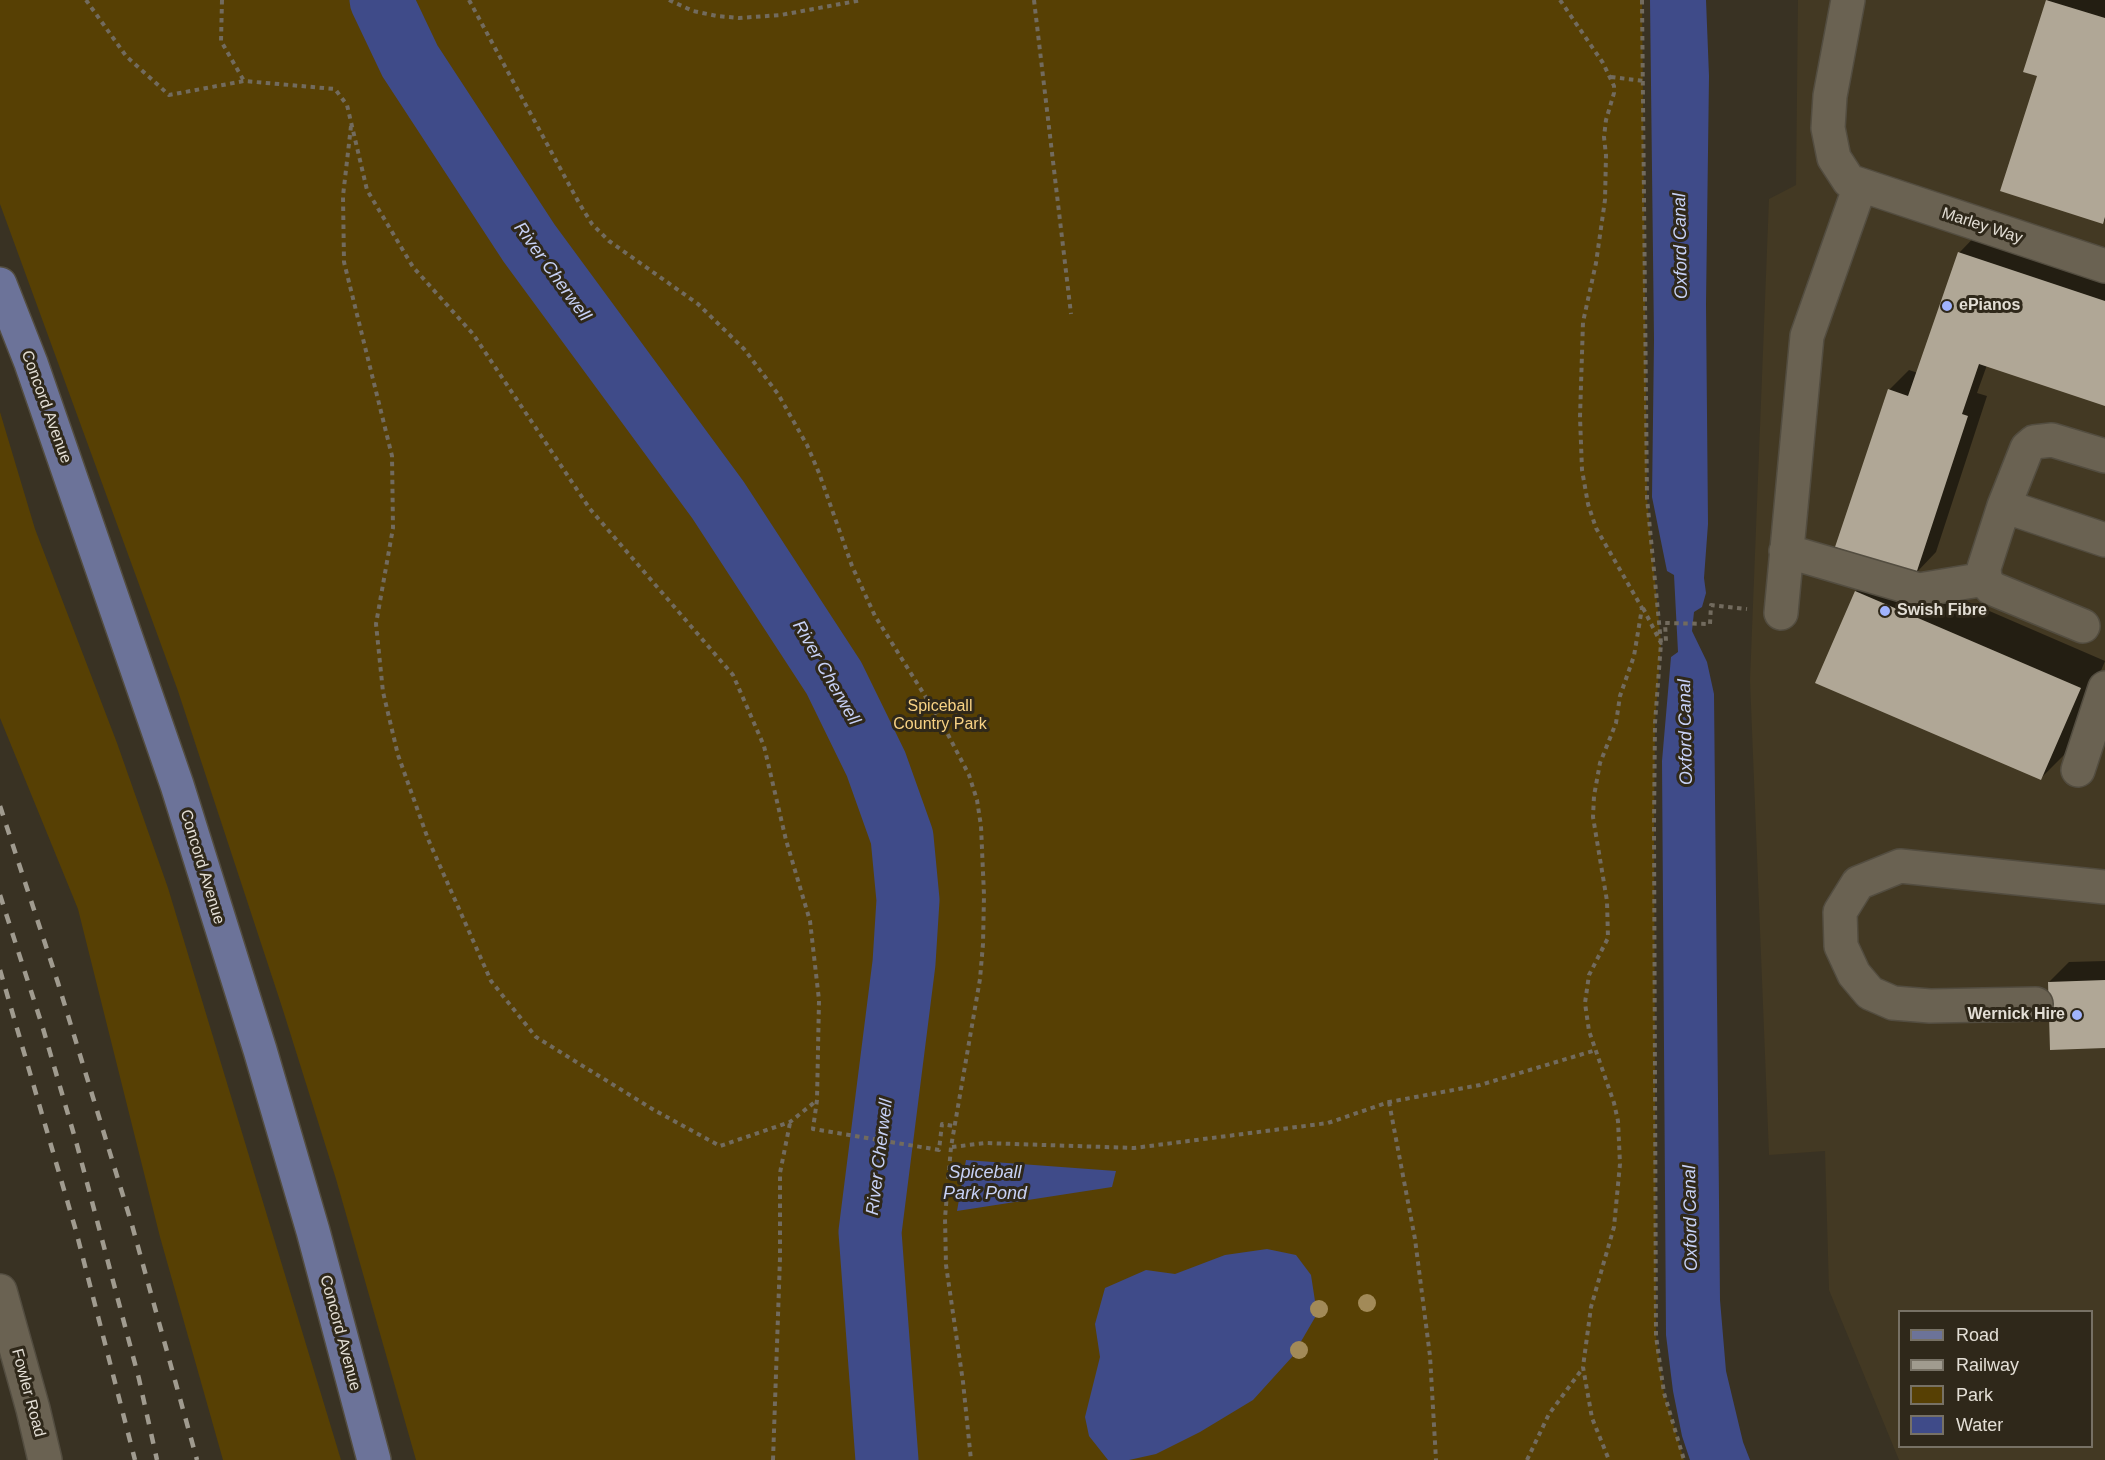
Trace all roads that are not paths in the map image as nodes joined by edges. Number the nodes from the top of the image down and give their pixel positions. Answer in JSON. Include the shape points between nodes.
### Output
{"nodes":[{"id":1,"x":1848,"y":0,"type":"edge"},
{"id":2,"x":1860,"y":186,"type":"junction"},
{"id":3,"x":2105,"y":266,"type":"edge"},
{"id":4,"x":0,"y":284,"type":"edge"},
{"id":5,"x":2105,"y":456,"type":"edge"},
{"id":6,"x":2004,"y":506,"type":"junction"},
{"id":7,"x":2105,"y":540,"type":"edge"},
{"id":8,"x":1786,"y":551,"type":"junction"},
{"id":9,"x":1985,"y":579,"type":"junction"},
{"id":10,"x":1781,"y":613,"type":"dead end"},
{"id":11,"x":2083,"y":626,"type":"dead end"},
{"id":12,"x":2104,"y":691,"type":"edge"},
{"id":13,"x":2078,"y":770,"type":"dead end"},
{"id":14,"x":2105,"y":887,"type":"edge"},
{"id":15,"x":2036,"y":1004,"type":"dead end"},
{"id":16,"x":0,"y":1291,"type":"edge"},
{"id":17,"x":45,"y":1460,"type":"edge"},
{"id":18,"x":374,"y":1460,"type":"edge"}],
"edges":[{"from":1,"to":2,"type":"street","via":[[1828,128],[1839,168],[1849,181]]},
{"from":2,"to":3,"type":"street","name":"Marley Way"},
{"from":2,"to":8,"type":"street","via":[[1807,336]]},
{"from":4,"to":18,"type":"main road","name":"Concord Avenue","via":[[177,786],[313,1231]]},
{"from":5,"to":6,"type":"street","via":[[2052,440],[2034,442],[2027,448]]},
{"from":6,"to":7,"type":"street"},
{"from":6,"to":9,"type":"street","via":[[1984,568]]},
{"from":8,"to":9,"type":"street","via":[[1918,590]]},
{"from":8,"to":10,"type":"street"},
{"from":9,"to":11,"type":"street","via":[[1991,588]]},
{"from":12,"to":13,"type":"street"},
{"from":14,"to":15,"type":"street","via":[[1900,866],[1858,883],[1840,912],[1841,946],[1854,975],[1870,993],[1893,1003],[1930,1006]]},
{"from":16,"to":17,"type":"street","name":"Fowler Road"}]}
